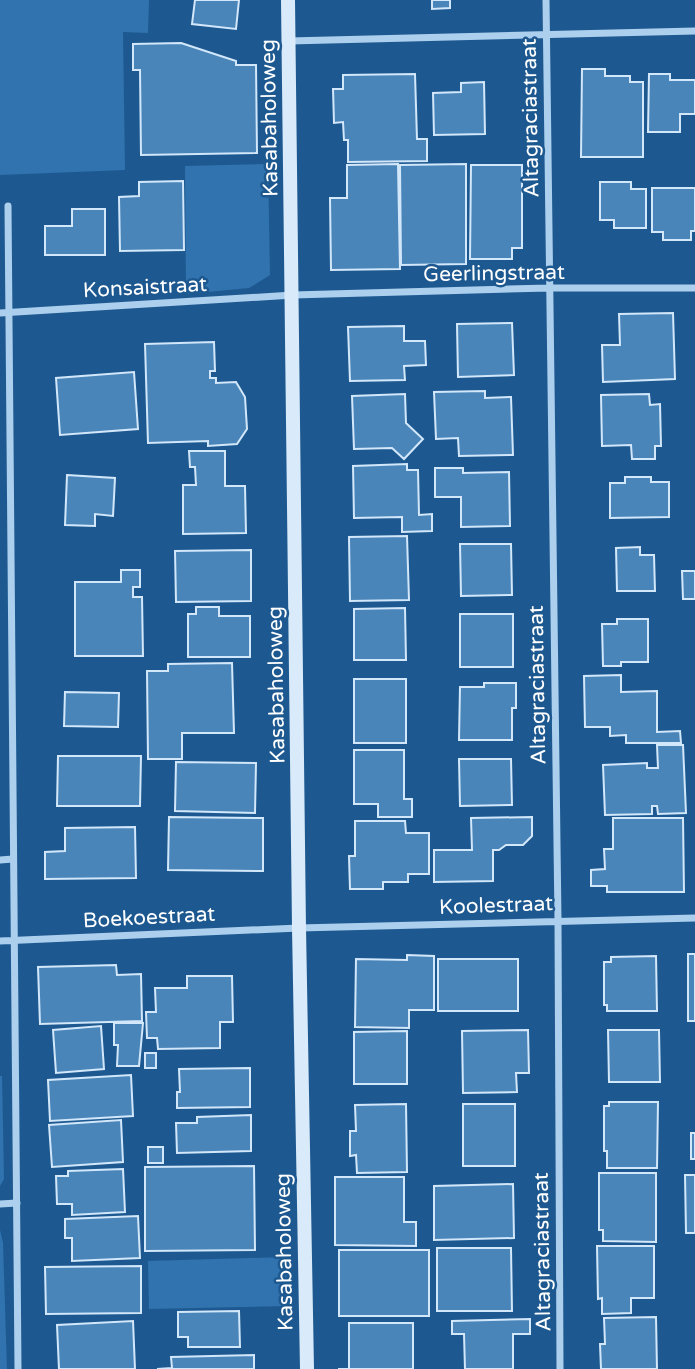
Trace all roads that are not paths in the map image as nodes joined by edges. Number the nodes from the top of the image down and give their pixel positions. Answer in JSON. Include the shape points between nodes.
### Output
{"nodes":[{"id":1,"x":288,"y":0,"type":"edge"},
{"id":2,"x":546,"y":0,"type":"edge"},
{"id":3,"x":695,"y":31,"type":"edge"},
{"id":4,"x":546,"y":33,"type":"junction"},
{"id":5,"x":289,"y":41,"type":"junction"},
{"id":6,"x":8,"y":206,"type":"dead end"},
{"id":7,"x":549,"y":288,"type":"junction"},
{"id":8,"x":695,"y":288,"type":"edge"},
{"id":9,"x":293,"y":295,"type":"junction"},
{"id":10,"x":10,"y":312,"type":"junction"},
{"id":11,"x":0,"y":313,"type":"edge"},
{"id":12,"x":12,"y":591,"type":"junction"},
{"id":13,"x":0,"y":592,"type":"edge"},
{"id":14,"x":13,"y":859,"type":"junction"},
{"id":15,"x":0,"y":860,"type":"edge"},
{"id":16,"x":695,"y":918,"type":"edge"},
{"id":17,"x":558,"y":920,"type":"junction"},
{"id":18,"x":299,"y":928,"type":"junction"},
{"id":19,"x":0,"y":941,"type":"edge"},
{"id":20,"x":14,"y":941,"type":"junction"},
{"id":21,"x":0,"y":1203,"type":"edge"},
{"id":22,"x":17,"y":1203,"type":"junction"},
{"id":23,"x":18,"y":1369,"type":"edge"},
{"id":24,"x":307,"y":1369,"type":"edge"},
{"id":25,"x":560,"y":1369,"type":"edge"}],
"edges":[{"from":1,"to":5,"type":"street","name":"Kasabaholoweg"},
{"from":2,"to":4,"type":"street","name":"Altagraciastraat"},
{"from":3,"to":4,"type":"street"},
{"from":4,"to":5,"type":"street"},
{"from":4,"to":7,"type":"street","name":"Altagraciastraat"},
{"from":5,"to":9,"type":"street","name":"Kasabaholoweg"},
{"from":6,"to":10,"type":"street"},
{"from":7,"to":8,"type":"street","name":"Geerlingstraat"},
{"from":7,"to":9,"type":"street","name":"Geerlingstraat"},
{"from":7,"to":17,"type":"street","name":"Altagraciastraat"},
{"from":9,"to":10,"type":"street","name":"Konsaistraat"},
{"from":9,"to":18,"type":"street","name":"Kasabaholoweg"},
{"from":10,"to":11,"type":"street","name":"Konsaistraat"},
{"from":10,"to":12,"type":"street"},
{"from":12,"to":13,"type":"street"},
{"from":12,"to":14,"type":"street"},
{"from":14,"to":15,"type":"street"},
{"from":14,"to":20,"type":"street"},
{"from":16,"to":17,"type":"street","name":"Koolestraat"},
{"from":17,"to":18,"type":"street","name":"Koolestraat"},
{"from":17,"to":25,"type":"street","name":"Altagraciastraat"},
{"from":18,"to":20,"type":"street","name":"Boekoestraat"},
{"from":18,"to":24,"type":"street","name":"Kasabaholoweg"},
{"from":19,"to":20,"type":"street","name":"Boekoestraat"},
{"from":20,"to":22,"type":"street"},
{"from":21,"to":22,"type":"street"},
{"from":22,"to":23,"type":"street"}]}
